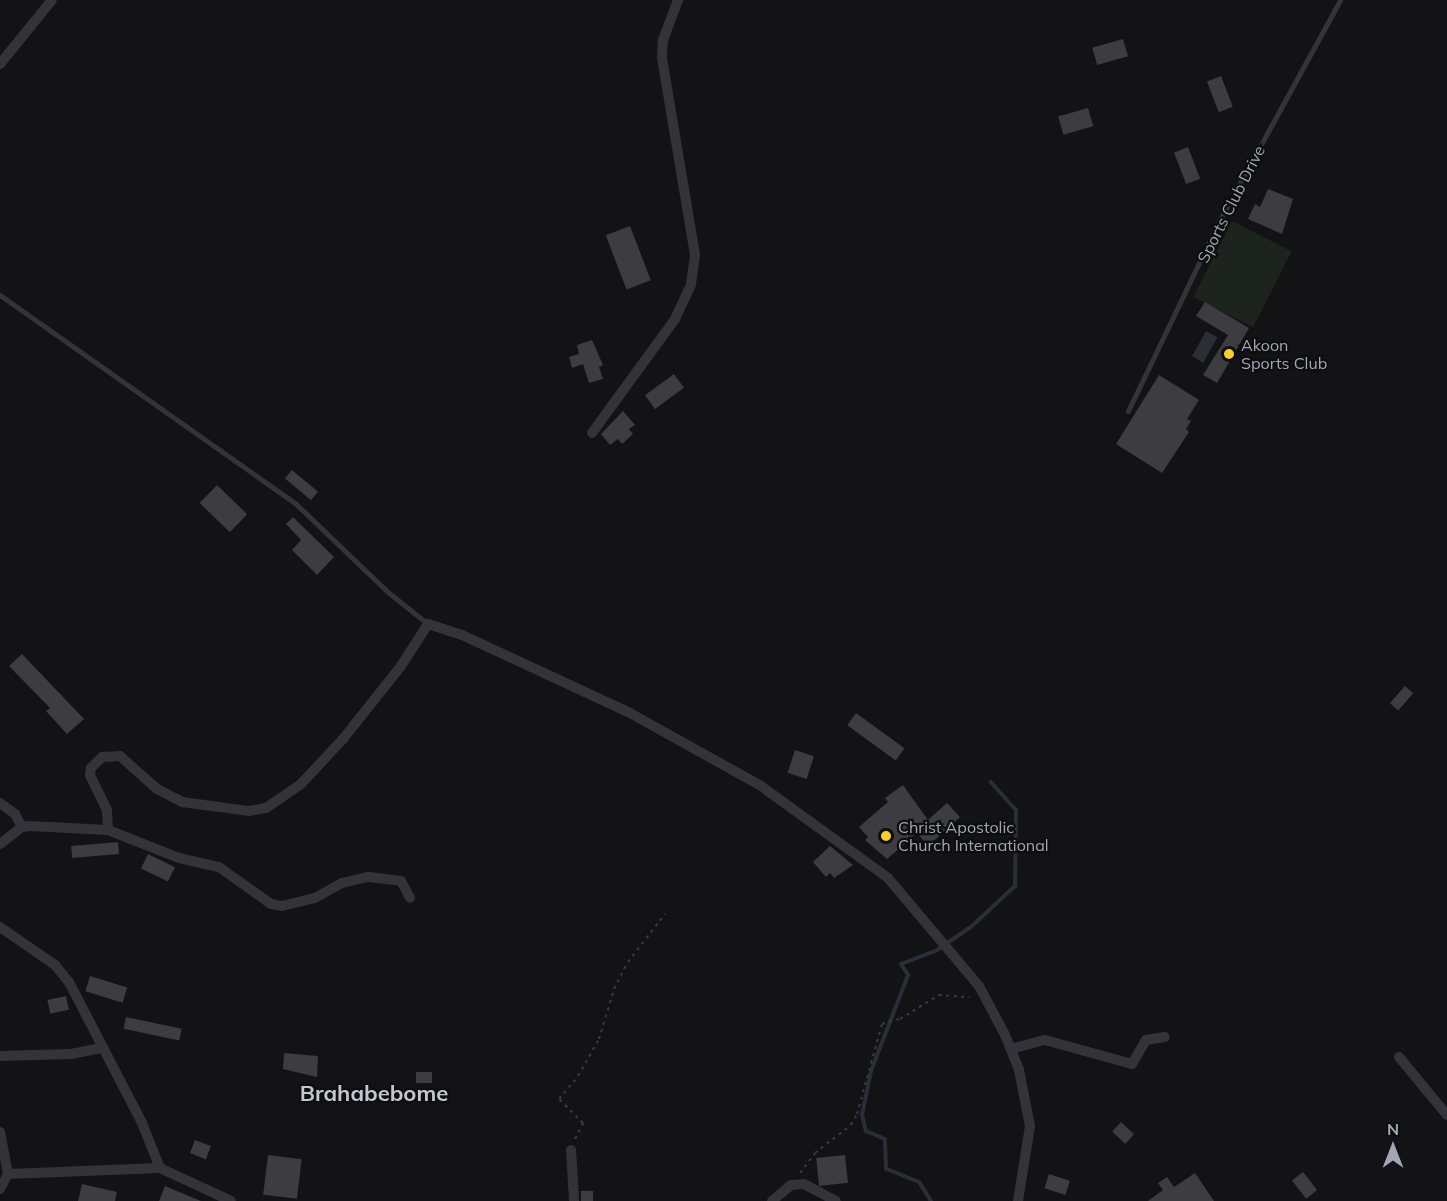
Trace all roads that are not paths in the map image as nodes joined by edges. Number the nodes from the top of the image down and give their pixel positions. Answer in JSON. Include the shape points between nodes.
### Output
{"nodes":[{"id":1,"x":52,"y":0,"type":"edge"},
{"id":2,"x":678,"y":0,"type":"edge"},
{"id":3,"x":1340,"y":0,"type":"edge"},
{"id":4,"x":0,"y":64,"type":"edge"},
{"id":5,"x":0,"y":295,"type":"edge"},
{"id":6,"x":1128,"y":411,"type":"dead end"},
{"id":7,"x":592,"y":433,"type":"dead end"},
{"id":8,"x":428,"y":624,"type":"junction"},
{"id":9,"x":0,"y":803,"type":"edge"},
{"id":10,"x":22,"y":827,"type":"junction"},
{"id":11,"x":108,"y":830,"type":"junction"},
{"id":12,"x":0,"y":844,"type":"edge"},
{"id":13,"x":410,"y":898,"type":"dead end"},
{"id":14,"x":0,"y":927,"type":"edge"},
{"id":15,"x":1165,"y":1037,"type":"dead end"},
{"id":16,"x":103,"y":1048,"type":"junction"},
{"id":17,"x":1011,"y":1049,"type":"junction"},
{"id":18,"x":0,"y":1056,"type":"edge"},
{"id":19,"x":1399,"y":1057,"type":"dead end"},
{"id":20,"x":1447,"y":1115,"type":"edge"},
{"id":21,"x":0,"y":1132,"type":"edge"},
{"id":22,"x":571,"y":1150,"type":"road end"},
{"id":23,"x":160,"y":1168,"type":"junction"},
{"id":24,"x":8,"y":1174,"type":"junction"},
{"id":25,"x":0,"y":1190,"type":"edge"},
{"id":26,"x":231,"y":1201,"type":"edge"},
{"id":27,"x":574,"y":1201,"type":"edge"},
{"id":28,"x":772,"y":1201,"type":"edge"},
{"id":29,"x":836,"y":1201,"type":"edge"},
{"id":30,"x":1018,"y":1201,"type":"edge"}],
"edges":[{"from":1,"to":4,"type":"street"},
{"from":2,"to":7,"type":"street","via":[[663,40],[662,57],[695,255],[691,284],[675,320]]},
{"from":3,"to":6,"type":"lane","name":"Sports Club Drive","via":[[1218,223]]},
{"from":5,"to":8,"type":"lane","via":[[295,503]]},
{"from":8,"to":11,"type":"street","via":[[401,666],[343,739],[301,784],[278,802],[249,811],[190,804],[157,789],[120,756],[108,755],[96,762],[90,776],[107,810]]},
{"from":8,"to":17,"type":"street","via":[[534,666],[630,713],[761,786],[873,865],[949,950],[984,997]]},
{"from":9,"to":10,"type":"street","via":[[15,814]]},
{"from":10,"to":11,"type":"street"},
{"from":10,"to":12,"type":"street"},
{"from":11,"to":13,"type":"street","via":[[179,858],[219,867],[271,904],[282,906],[315,898],[342,883],[369,877],[401,881]]},
{"from":14,"to":16,"type":"street","via":[[63,974]]},
{"from":15,"to":17,"type":"street","via":[[1146,1040],[1132,1064],[1045,1040]]},
{"from":16,"to":18,"type":"street","via":[[71,1054]]},
{"from":16,"to":23,"type":"street","via":[[142,1123]]},
{"from":17,"to":30,"type":"street","via":[[1030,1126]]},
{"from":19,"to":20,"type":"street"},
{"from":21,"to":24,"type":"street"},
{"from":22,"to":27,"type":"street"},
{"from":23,"to":24,"type":"street"},
{"from":23,"to":26,"type":"street"},
{"from":24,"to":25,"type":"street"},
{"from":28,"to":29,"type":"street","via":[[791,1185],[812,1185]]}]}
